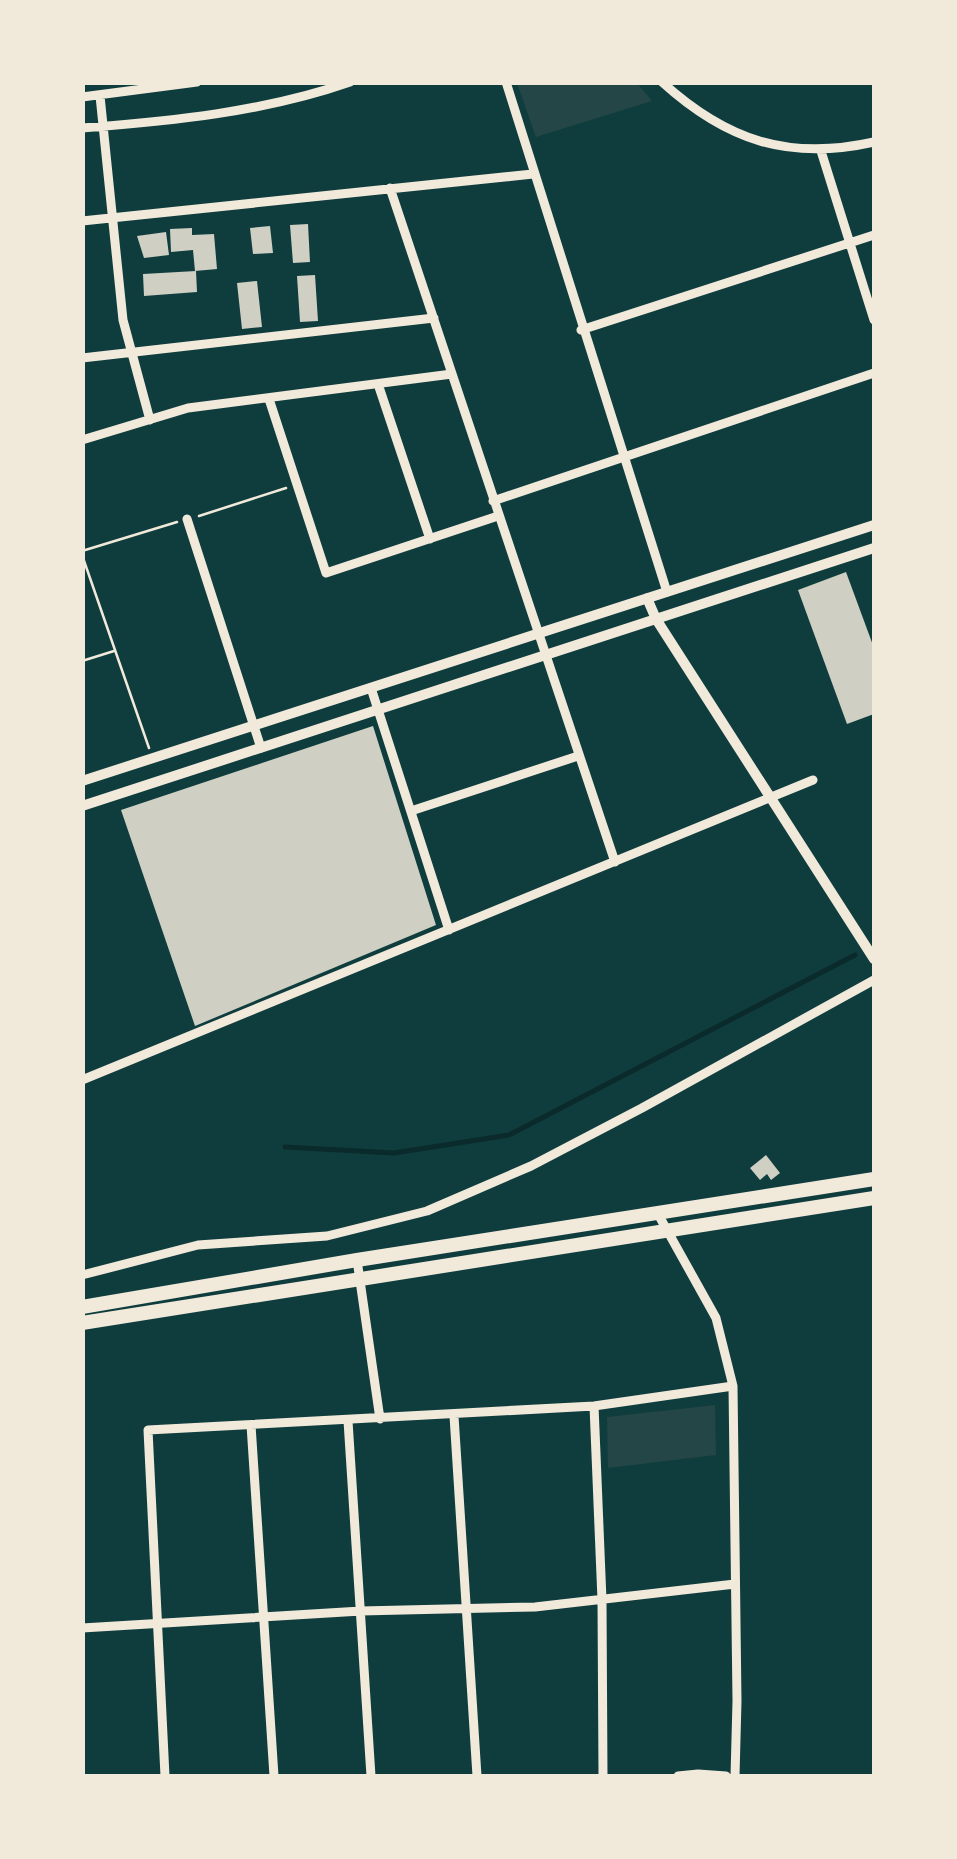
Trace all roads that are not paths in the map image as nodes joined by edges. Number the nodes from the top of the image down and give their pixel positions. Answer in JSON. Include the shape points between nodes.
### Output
{"nodes":[{"id":1,"x":197,"y":82,"type":"edge"},
{"id":2,"x":350,"y":82,"type":"edge"},
{"id":3,"x":506,"y":82,"type":"edge"},
{"id":4,"x":662,"y":82,"type":"edge"},
{"id":5,"x":150,"y":86,"type":"edge"},
{"id":6,"x":100,"y":96,"type":"junction"},
{"id":7,"x":82,"y":97,"type":"edge"},
{"id":8,"x":104,"y":126,"type":"junction"},
{"id":9,"x":82,"y":128,"type":"edge"},
{"id":10,"x":874,"y":142,"type":"edge"},
{"id":11,"x":821,"y":151,"type":"junction"},
{"id":12,"x":533,"y":174,"type":"junction"},
{"id":13,"x":390,"y":188,"type":"junction"},
{"id":14,"x":113,"y":218,"type":"junction"},
{"id":15,"x":82,"y":221,"type":"edge"},
{"id":16,"x":874,"y":235,"type":"edge"},
{"id":17,"x":850,"y":243,"type":"junction"},
{"id":18,"x":434,"y":318,"type":"junction"},
{"id":19,"x":874,"y":320,"type":"edge"},
{"id":20,"x":582,"y":330,"type":"junction"},
{"id":21,"x":130,"y":353,"type":"junction"},
{"id":22,"x":82,"y":358,"type":"edge"},
{"id":23,"x":874,"y":373,"type":"edge"},
{"id":24,"x":452,"y":374,"type":"junction"},
{"id":25,"x":378,"y":384,"type":"junction"},
{"id":26,"x":268,"y":398,"type":"junction"},
{"id":27,"x":150,"y":420,"type":"junction"},
{"id":28,"x":82,"y":440,"type":"edge"},
{"id":29,"x":623,"y":457,"type":"junction"},
{"id":30,"x":494,"y":501,"type":"junction"},
{"id":31,"x":498,"y":516,"type":"junction"},
{"id":32,"x":187,"y":519,"type":"dead end"},
{"id":33,"x":874,"y":525,"type":"edge"},
{"id":34,"x":430,"y":539,"type":"junction"},
{"id":35,"x":874,"y":548,"type":"edge"},
{"id":36,"x":666,"y":592,"type":"junction"},
{"id":37,"x":648,"y":598,"type":"junction"},
{"id":38,"x":656,"y":619,"type":"junction"},
{"id":39,"x":537,"y":634,"type":"junction"},
{"id":40,"x":546,"y":655,"type":"junction"},
{"id":41,"x":371,"y":688,"type":"junction"},
{"id":42,"x":378,"y":709,"type":"junction"},
{"id":43,"x":254,"y":726,"type":"junction"},
{"id":44,"x":261,"y":748,"type":"junction"},
{"id":45,"x":578,"y":756,"type":"junction"},
{"id":46,"x":813,"y":780,"type":"dead end"},
{"id":47,"x":82,"y":781,"type":"edge"},
{"id":48,"x":770,"y":798,"type":"junction"},
{"id":49,"x":82,"y":806,"type":"edge"},
{"id":50,"x":410,"y":811,"type":"junction"},
{"id":51,"x":615,"y":862,"type":"junction"},
{"id":52,"x":449,"y":930,"type":"junction"},
{"id":53,"x":874,"y":959,"type":"edge"},
{"id":54,"x":874,"y":980,"type":"edge"},
{"id":55,"x":82,"y":1080,"type":"edge"},
{"id":56,"x":874,"y":1178,"type":"edge"},
{"id":57,"x":874,"y":1198,"type":"edge"},
{"id":58,"x":658,"y":1214,"type":"junction"},
{"id":59,"x":666,"y":1231,"type":"junction"},
{"id":60,"x":358,"y":1260,"type":"junction"},
{"id":61,"x":82,"y":1275,"type":"edge"},
{"id":62,"x":361,"y":1280,"type":"junction"},
{"id":63,"x":82,"y":1307,"type":"edge"},
{"id":64,"x":82,"y":1323,"type":"edge"},
{"id":65,"x":733,"y":1386,"type":"junction"},
{"id":66,"x":594,"y":1406,"type":"junction"},
{"id":67,"x":454,"y":1416,"type":"junction"},
{"id":68,"x":380,"y":1419,"type":"junction"},
{"id":69,"x":348,"y":1420,"type":"junction"},
{"id":70,"x":250,"y":1425,"type":"junction"},
{"id":71,"x":735,"y":1584,"type":"junction"},
{"id":72,"x":602,"y":1600,"type":"junction"},
{"id":73,"x":361,"y":1610,"type":"junction"},
{"id":74,"x":465,"y":1611,"type":"junction"},
{"id":75,"x":263,"y":1617,"type":"junction"},
{"id":76,"x":158,"y":1623,"type":"junction"},
{"id":77,"x":82,"y":1628,"type":"edge"},
{"id":78,"x":164,"y":1776,"type":"edge"},
{"id":79,"x":274,"y":1776,"type":"edge"},
{"id":80,"x":372,"y":1776,"type":"edge"},
{"id":81,"x":476,"y":1776,"type":"edge"},
{"id":82,"x":603,"y":1776,"type":"edge"},
{"id":83,"x":678,"y":1776,"type":"edge"},
{"id":84,"x":726,"y":1776,"type":"edge"},
{"id":85,"x":735,"y":1776,"type":"edge"}],
"edges":[{"from":1,"to":5,"type":"street"},
{"from":2,"to":8,"type":"street","via":[[231,112]]},
{"from":3,"to":12,"type":"street"},
{"from":4,"to":11,"type":"street","via":[[736,134]]},
{"from":5,"to":6,"type":"street"},
{"from":6,"to":7,"type":"street"},
{"from":6,"to":8,"type":"street"},
{"from":8,"to":9,"type":"street"},
{"from":8,"to":14,"type":"street"},
{"from":10,"to":11,"type":"street"},
{"from":11,"to":17,"type":"street"},
{"from":12,"to":13,"type":"street"},
{"from":12,"to":20,"type":"street"},
{"from":13,"to":14,"type":"street"},
{"from":13,"to":18,"type":"street"},
{"from":14,"to":15,"type":"street"},
{"from":14,"to":21,"type":"street"},
{"from":16,"to":17,"type":"street"},
{"from":17,"to":19,"type":"street"},
{"from":17,"to":20,"type":"street"},
{"from":18,"to":21,"type":"street"},
{"from":18,"to":24,"type":"street"},
{"from":20,"to":29,"type":"street"},
{"from":21,"to":22,"type":"street"},
{"from":21,"to":27,"type":"street"},
{"from":23,"to":29,"type":"street"},
{"from":24,"to":25,"type":"street"},
{"from":24,"to":30,"type":"street"},
{"from":25,"to":26,"type":"street"},
{"from":25,"to":34,"type":"street"},
{"from":26,"to":27,"type":"street"},
{"from":26,"to":34,"type":"street","via":[[326,572]]},
{"from":27,"to":28,"type":"street"},
{"from":29,"to":30,"type":"street"},
{"from":29,"to":36,"type":"street"},
{"from":30,"to":31,"type":"street"},
{"from":31,"to":34,"type":"street"},
{"from":31,"to":39,"type":"street"},
{"from":32,"to":43,"type":"street"},
{"from":33,"to":36,"type":"street"},
{"from":35,"to":38,"type":"street"},
{"from":36,"to":37,"type":"street"},
{"from":37,"to":38,"type":"street"},
{"from":37,"to":39,"type":"street"},
{"from":38,"to":40,"type":"street"},
{"from":38,"to":48,"type":"street"},
{"from":39,"to":40,"type":"street"},
{"from":39,"to":41,"type":"street"},
{"from":40,"to":42,"type":"street"},
{"from":40,"to":45,"type":"street"},
{"from":41,"to":42,"type":"street"},
{"from":41,"to":43,"type":"street"},
{"from":42,"to":44,"type":"street"},
{"from":42,"to":50,"type":"street"},
{"from":43,"to":44,"type":"street"},
{"from":43,"to":47,"type":"street"},
{"from":44,"to":49,"type":"street"},
{"from":45,"to":50,"type":"street"},
{"from":45,"to":51,"type":"street"},
{"from":46,"to":48,"type":"street"},
{"from":48,"to":51,"type":"street"},
{"from":48,"to":53,"type":"street"},
{"from":50,"to":52,"type":"street"},
{"from":51,"to":52,"type":"street"},
{"from":52,"to":55,"type":"street"},
{"from":54,"to":61,"type":"street","via":[[562,1150],[427,1211],[327,1236],[198,1245]]},
{"from":56,"to":58,"type":"highway"},
{"from":57,"to":59,"type":"highway"},
{"from":58,"to":59,"type":"street"},
{"from":58,"to":60,"type":"highway"},
{"from":59,"to":62,"type":"highway"},
{"from":59,"to":65,"type":"street","via":[[716,1318]]},
{"from":60,"to":62,"type":"street"},
{"from":60,"to":63,"type":"highway"},
{"from":62,"to":64,"type":"highway"},
{"from":62,"to":68,"type":"street"},
{"from":65,"to":66,"type":"street"},
{"from":65,"to":71,"type":"street"},
{"from":66,"to":67,"type":"street"},
{"from":66,"to":72,"type":"street"},
{"from":67,"to":68,"type":"street"},
{"from":67,"to":74,"type":"street"},
{"from":68,"to":69,"type":"street"},
{"from":69,"to":70,"type":"street"},
{"from":69,"to":73,"type":"street"},
{"from":70,"to":75,"type":"street"},
{"from":70,"to":76,"type":"street","via":[[148,1430]]},
{"from":71,"to":72,"type":"street"},
{"from":71,"to":85,"type":"street"},
{"from":72,"to":74,"type":"street"},
{"from":72,"to":82,"type":"street"},
{"from":73,"to":74,"type":"street"},
{"from":73,"to":75,"type":"street"},
{"from":73,"to":80,"type":"street"},
{"from":74,"to":81,"type":"street"},
{"from":75,"to":76,"type":"street"},
{"from":75,"to":79,"type":"street"},
{"from":76,"to":77,"type":"street"},
{"from":76,"to":78,"type":"street"},
{"from":83,"to":84,"type":"street"}]}
